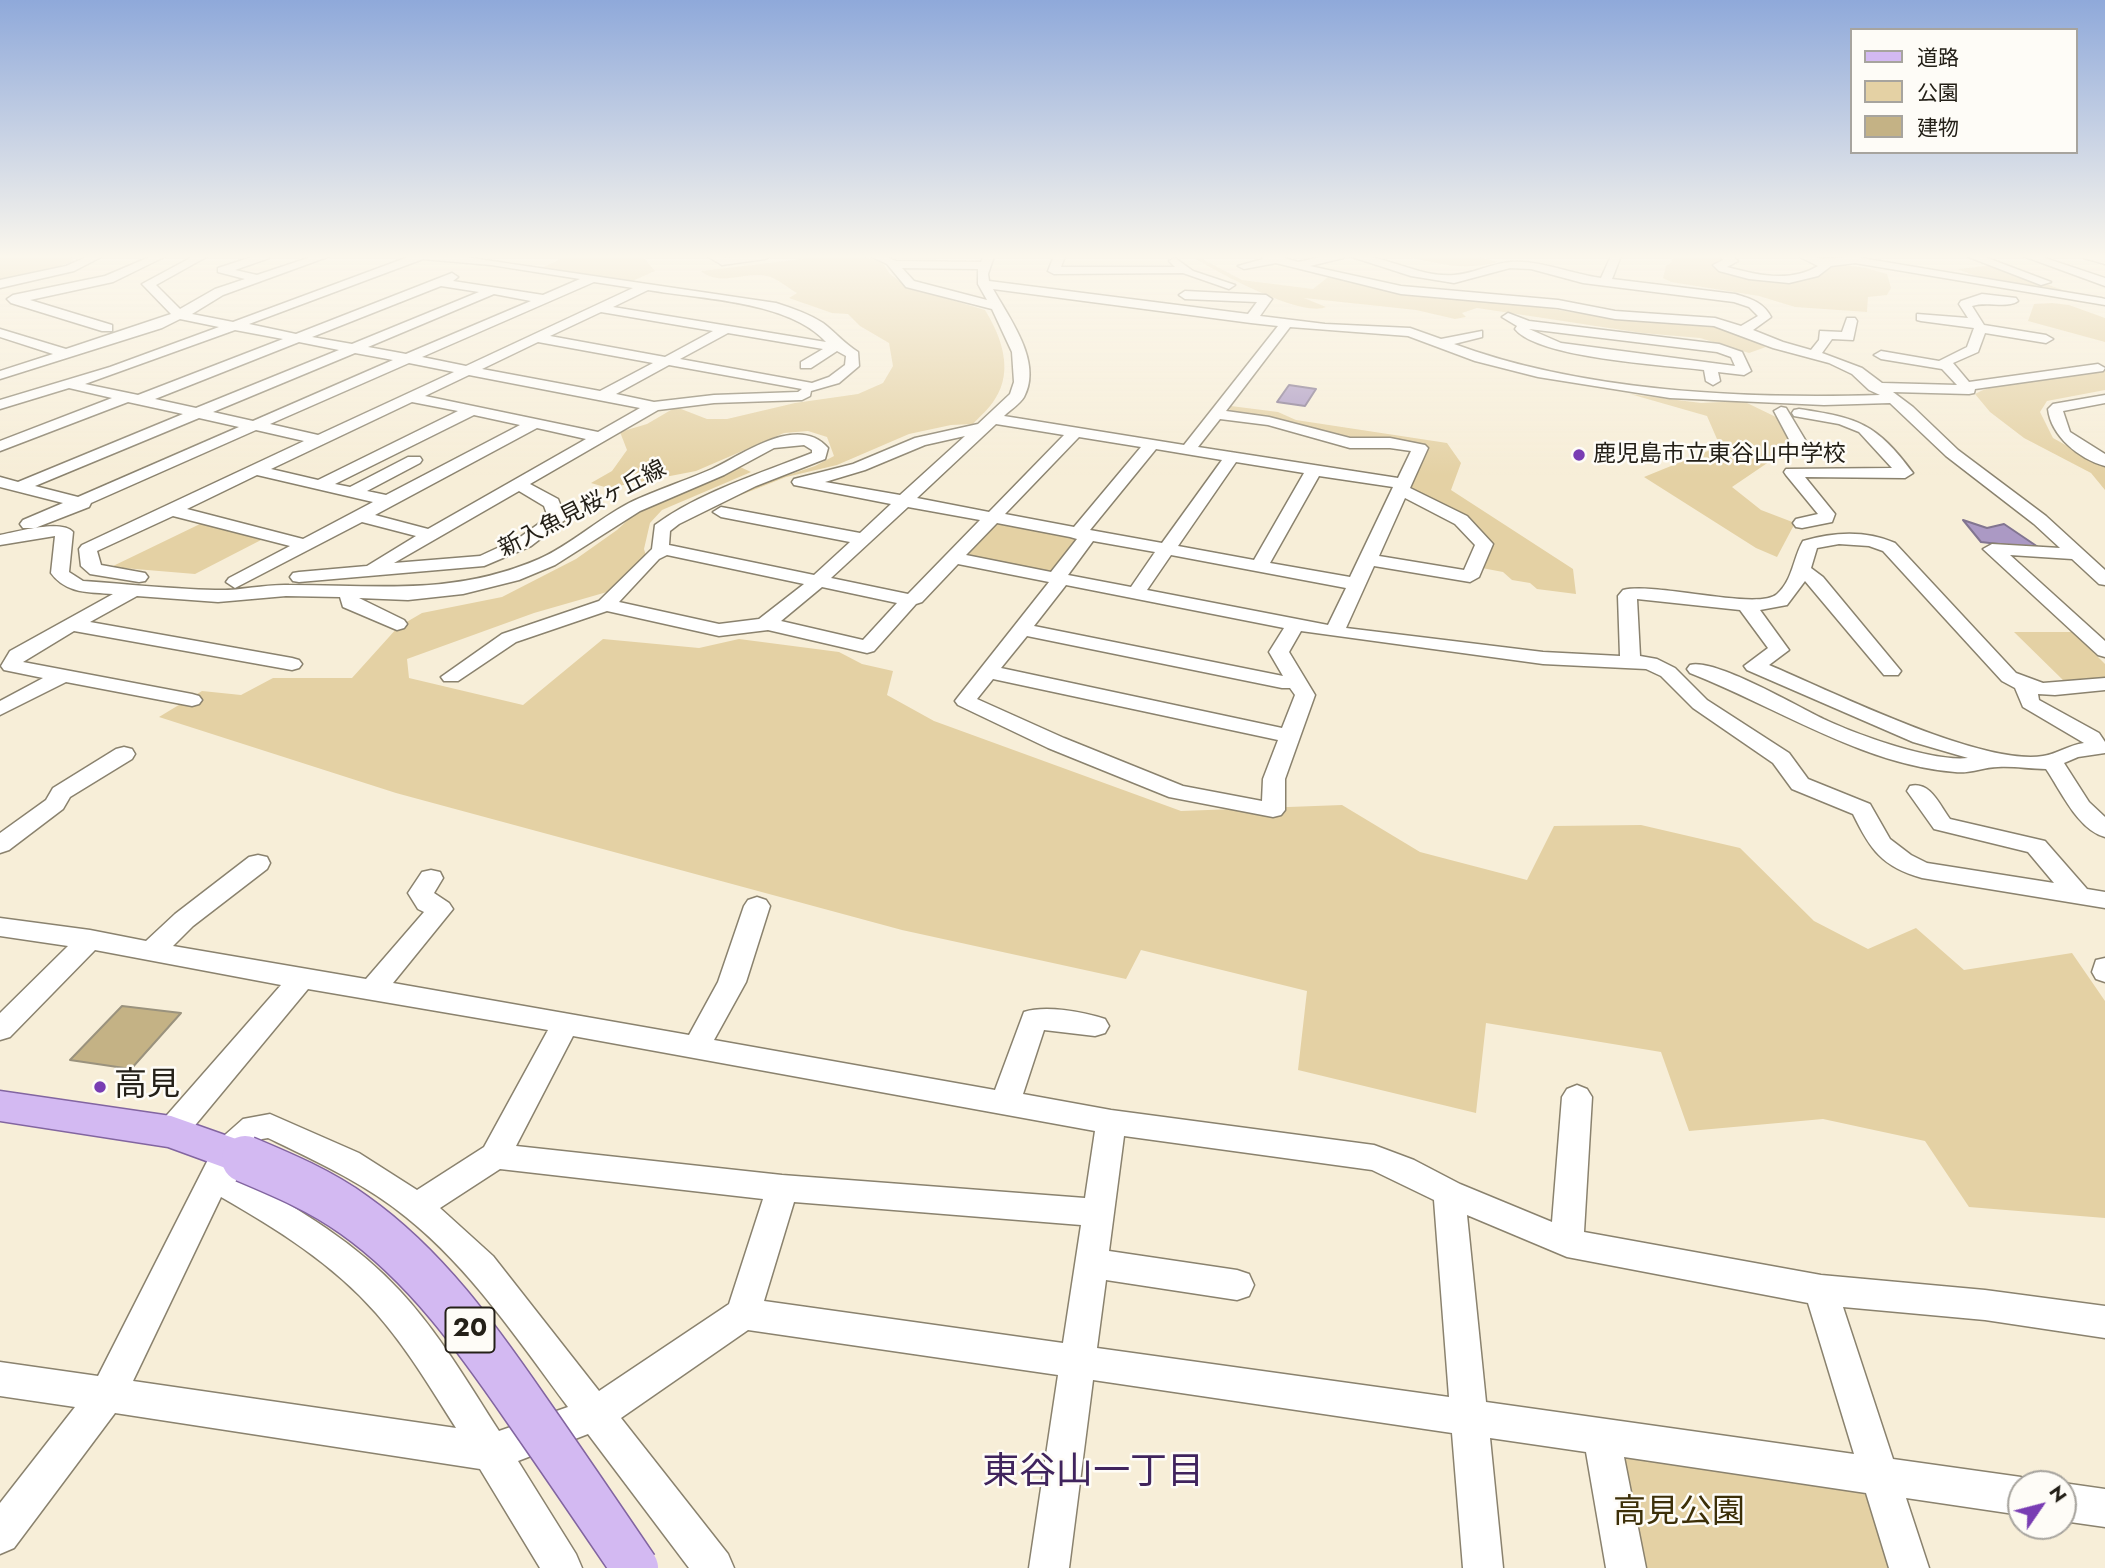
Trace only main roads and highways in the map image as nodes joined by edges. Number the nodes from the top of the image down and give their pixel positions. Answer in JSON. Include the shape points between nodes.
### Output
{"nodes":[{"id":1,"x":0,"y":1106,"type":"edge"},
{"id":2,"x":635,"y":1568,"type":"edge"}],
"edges":[{"from":1,"to":2,"type":"main road","number":"20","bridge":true,"via":[[171,1132],[289,1177],[355,1215],[437,1288],[479,1341]]}]}
